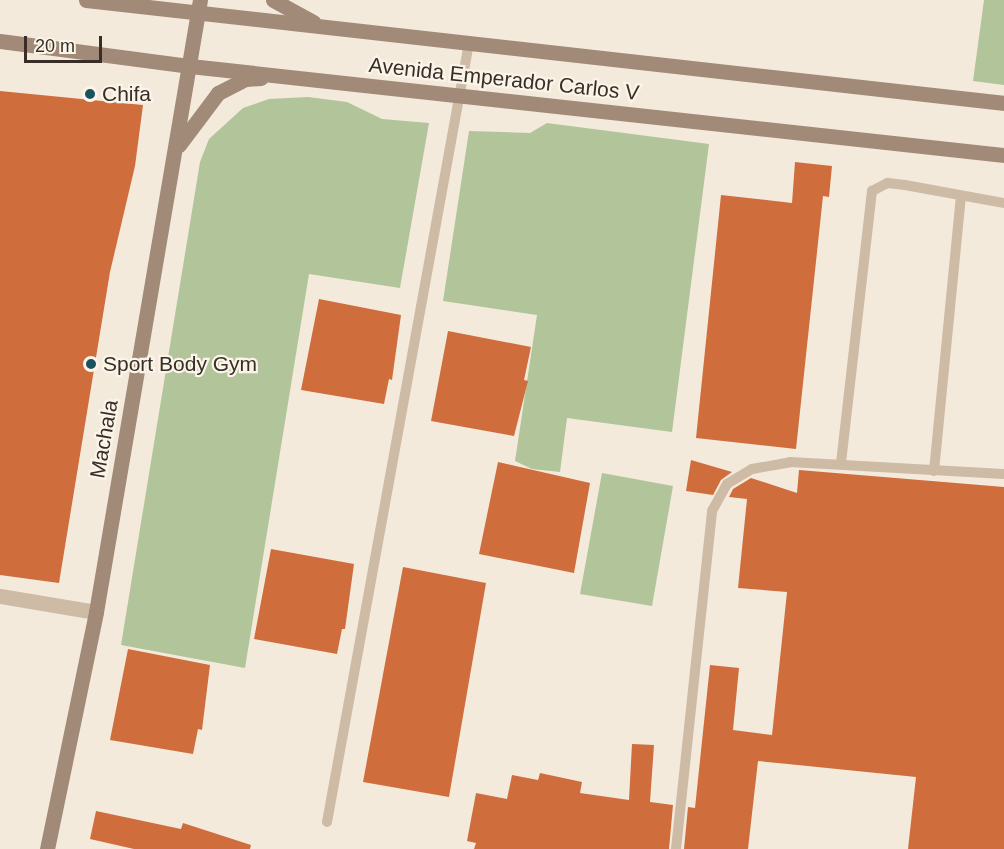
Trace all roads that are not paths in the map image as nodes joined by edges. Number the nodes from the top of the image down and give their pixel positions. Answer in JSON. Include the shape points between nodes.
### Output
{"nodes":[{"id":1,"x":93,"y":0,"type":"edge"},
{"id":2,"x":273,"y":0,"type":"edge"},
{"id":3,"x":199,"y":6,"type":"edge"},
{"id":4,"x":321,"y":26,"type":"junction"},
{"id":5,"x":0,"y":41,"type":"edge"},
{"id":6,"x":469,"y":43,"type":"junction"},
{"id":7,"x":190,"y":66,"type":"junction"},
{"id":8,"x":285,"y":76,"type":"junction"},
{"id":9,"x":460,"y":95,"type":"junction"},
{"id":10,"x":1004,"y":103,"type":"edge"},
{"id":11,"x":176,"y":150,"type":"junction"},
{"id":12,"x":1004,"y":155,"type":"edge"},
{"id":13,"x":961,"y":196,"type":"junction"},
{"id":14,"x":1004,"y":203,"type":"edge"},
{"id":15,"x":841,"y":463,"type":"junction"},
{"id":16,"x":934,"y":471,"type":"junction"},
{"id":17,"x":1004,"y":474,"type":"edge"},
{"id":18,"x":0,"y":596,"type":"edge"},
{"id":19,"x":96,"y":612,"type":"junction"},
{"id":20,"x":327,"y":822,"type":"dead end"},
{"id":21,"x":47,"y":849,"type":"edge"},
{"id":22,"x":676,"y":849,"type":"edge"}],
"edges":[{"from":1,"to":3,"type":"main road","name":"Avenida Emperador Carlos V"},
{"from":2,"to":4,"type":"main road"},
{"from":3,"to":4,"type":"main road","name":"Avenida Emperador Carlos V"},
{"from":3,"to":7,"type":"main road","name":"Machala"},
{"from":4,"to":6,"type":"main road","name":"Avenida Emperador Carlos V"},
{"from":5,"to":7,"type":"main road","name":"Avenida Emperador Carlos V"},
{"from":6,"to":9,"type":"lane"},
{"from":6,"to":10,"type":"main road","name":"Avenida Emperador Carlos V"},
{"from":7,"to":8,"type":"main road","name":"Avenida Emperador Carlos V"},
{"from":7,"to":11,"type":"main road","name":"Machala"},
{"from":8,"to":9,"type":"main road","name":"Avenida Emperador Carlos V"},
{"from":8,"to":11,"type":"main road","via":[[246,79],[218,93]]},
{"from":9,"to":12,"type":"main road","name":"Avenida Emperador Carlos V"},
{"from":9,"to":20,"type":"lane"},
{"from":11,"to":19,"type":"main road","name":"Machala"},
{"from":13,"to":14,"type":"lane"},
{"from":13,"to":15,"type":"lane","via":[[888,183],[879,185],[868,199]]},
{"from":13,"to":16,"type":"lane"},
{"from":15,"to":16,"type":"lane"},
{"from":15,"to":22,"type":"lane","via":[[790,462],[752,469],[727,484],[712,510]]},
{"from":16,"to":17,"type":"lane"},
{"from":18,"to":19,"type":"street"},
{"from":19,"to":21,"type":"main road","name":"Machala"}]}
